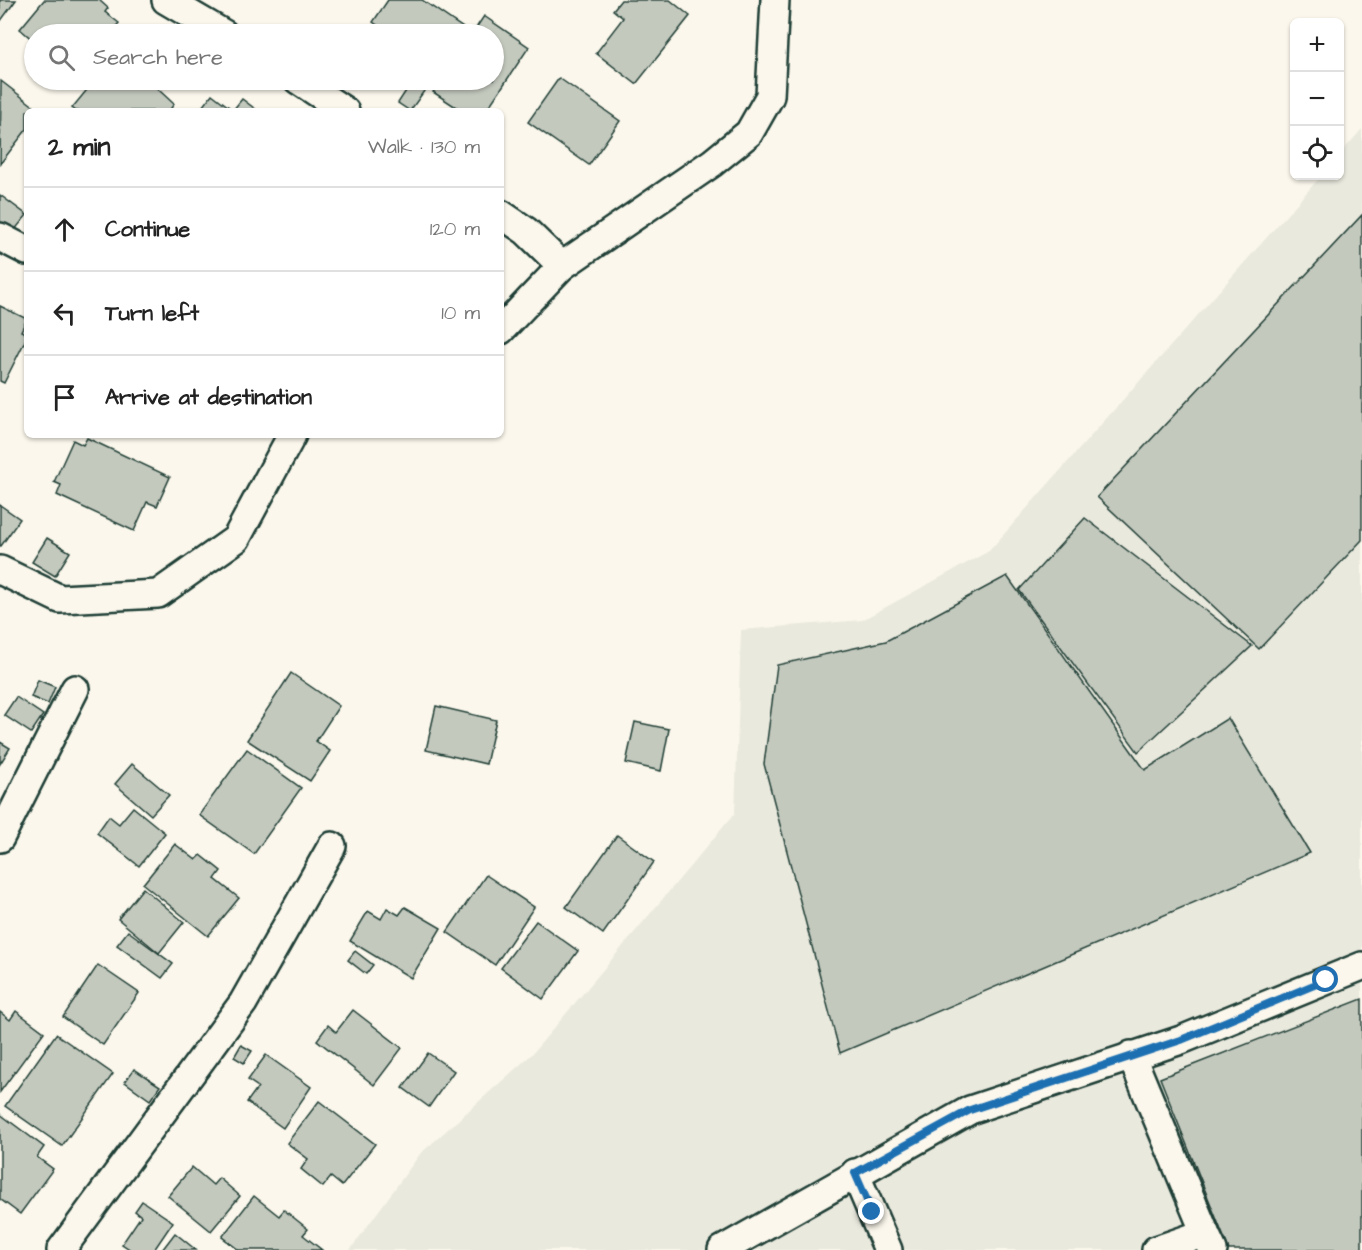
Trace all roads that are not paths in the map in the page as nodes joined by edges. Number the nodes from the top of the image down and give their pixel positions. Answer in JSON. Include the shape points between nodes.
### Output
{"nodes":[{"id":1,"x":166,"y":0,"type":"edge"},
{"id":2,"x":775,"y":0,"type":"edge"},
{"id":3,"x":207,"y":24,"type":"edge"},
{"id":4,"x":313,"y":90,"type":"edge"},
{"id":5,"x":340,"y":108,"type":"edge"},
{"id":6,"x":504,"y":216,"type":"edge"},
{"id":7,"x":0,"y":237,"type":"edge"},
{"id":8,"x":24,"y":249,"type":"edge"},
{"id":9,"x":562,"y":266,"type":"junction"},
{"id":10,"x":504,"y":327,"type":"edge"},
{"id":11,"x":290,"y":438,"type":"edge"},
{"id":12,"x":0,"y":570,"type":"edge"},
{"id":13,"x":75,"y":689,"type":"dead end"},
{"id":14,"x":0,"y":838,"type":"edge"},
{"id":15,"x":332,"y":846,"type":"dead end"},
{"id":16,"x":1362,"y":966,"type":"edge"},
{"id":17,"x":1131,"y":1055,"type":"junction"},
{"id":18,"x":855,"y":1173,"type":"junction"},
{"id":19,"x":1209,"y":1241,"type":"edge"},
{"id":20,"x":61,"y":1250,"type":"edge"},
{"id":21,"x":722,"y":1250,"type":"edge"},
{"id":22,"x":888,"y":1250,"type":"edge"},
{"id":23,"x":1156,"y":1250,"type":"edge"}],
"edges":[{"from":1,"to":3,"type":"street"},
{"from":2,"to":9,"type":"street","via":[[770,96],[749,133],[712,163]]},
{"from":4,"to":5,"type":"street"},
{"from":6,"to":9,"type":"street","via":[[526,231]]},
{"from":7,"to":8,"type":"street"},
{"from":9,"to":10,"type":"street"},
{"from":11,"to":12,"type":"street","via":[[236,539],[158,594],[60,599]]},
{"from":13,"to":14,"type":"street"},
{"from":15,"to":20,"type":"street","via":[[243,1003]]},
{"from":16,"to":17,"type":"street","via":[[1181,1040]]},
{"from":17,"to":18,"type":"street","via":[[970,1110]]},
{"from":17,"to":19,"type":"street"},
{"from":18,"to":21,"type":"street"},
{"from":18,"to":22,"type":"street"},
{"from":19,"to":23,"type":"street"}]}
